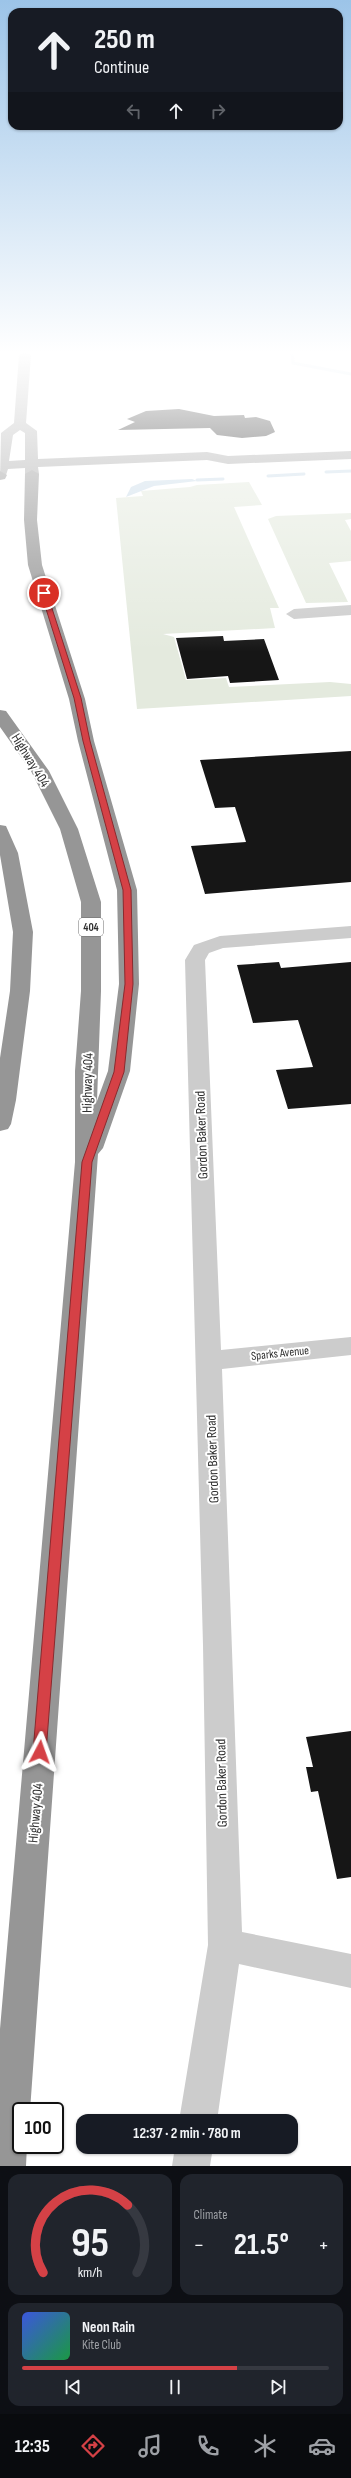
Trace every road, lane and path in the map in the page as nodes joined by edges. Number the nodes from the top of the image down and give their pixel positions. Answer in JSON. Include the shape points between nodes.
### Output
{"nodes":[{"id":1,"x":4,"y":450,"type":"edge"},
{"id":2,"x":31,"y":450,"type":"edge"},
{"id":3,"x":351,"y":455,"type":"edge"},
{"id":4,"x":32,"y":469,"type":"junction"},
{"id":5,"x":0,"y":471,"type":"edge"},
{"id":6,"x":351,"y":610,"type":"edge"},
{"id":7,"x":294,"y":614,"type":"dead end"},
{"id":8,"x":0,"y":715,"type":"edge"},
{"id":9,"x":0,"y":830,"type":"edge"},
{"id":10,"x":351,"y":932,"type":"edge"},
{"id":11,"x":0,"y":1124,"type":"edge"},
{"id":12,"x":87,"y":1162,"type":"junction"},
{"id":13,"x":351,"y":1346,"type":"edge"},
{"id":14,"x":208,"y":1361,"type":"junction"},
{"id":15,"x":225,"y":1945,"type":"junction"},
{"id":16,"x":351,"y":1971,"type":"edge"},
{"id":17,"x":199,"y":2114,"type":"edge"},
{"id":18,"x":193,"y":2154,"type":"edge"},
{"id":19,"x":7,"y":2166,"type":"edge"},
{"id":20,"x":191,"y":2166,"type":"edge"}],
"edges":[{"from":1,"to":5,"type":"main road"},
{"from":2,"to":4,"type":"main road"},
{"from":3,"to":4,"type":"main road","via":[[228,460],[211,466]]},
{"from":4,"to":5,"type":"main road"},
{"from":4,"to":12,"type":"highway","via":[[29,514],[35,565],[77,698],[86,741],[127,890],[129,984],[119,1072]]},
{"from":6,"to":7,"type":"street"},
{"from":8,"to":12,"type":"highway","name":"Highway 404","number":"404","via":[[40,771],[69,829],[91,902],[91,991],[86,1071]]},
{"from":9,"to":11,"type":"highway","via":[[9,853],[23,932],[20,991]]},
{"from":10,"to":14,"type":"street","name":"Gordon Baker Road","via":[[220,942],[201,949],[195,960]]},
{"from":12,"to":19,"type":"highway","name":"Highway 404","number":"404"},
{"from":13,"to":14,"type":"street","name":"Sparks Avenue"},
{"from":14,"to":15,"type":"street","name":"Gordon Baker Road"},
{"from":15,"to":16,"type":"street"},
{"from":15,"to":17,"type":"street","name":"Gordon Baker Road"},
{"from":18,"to":20,"type":"street"}]}
